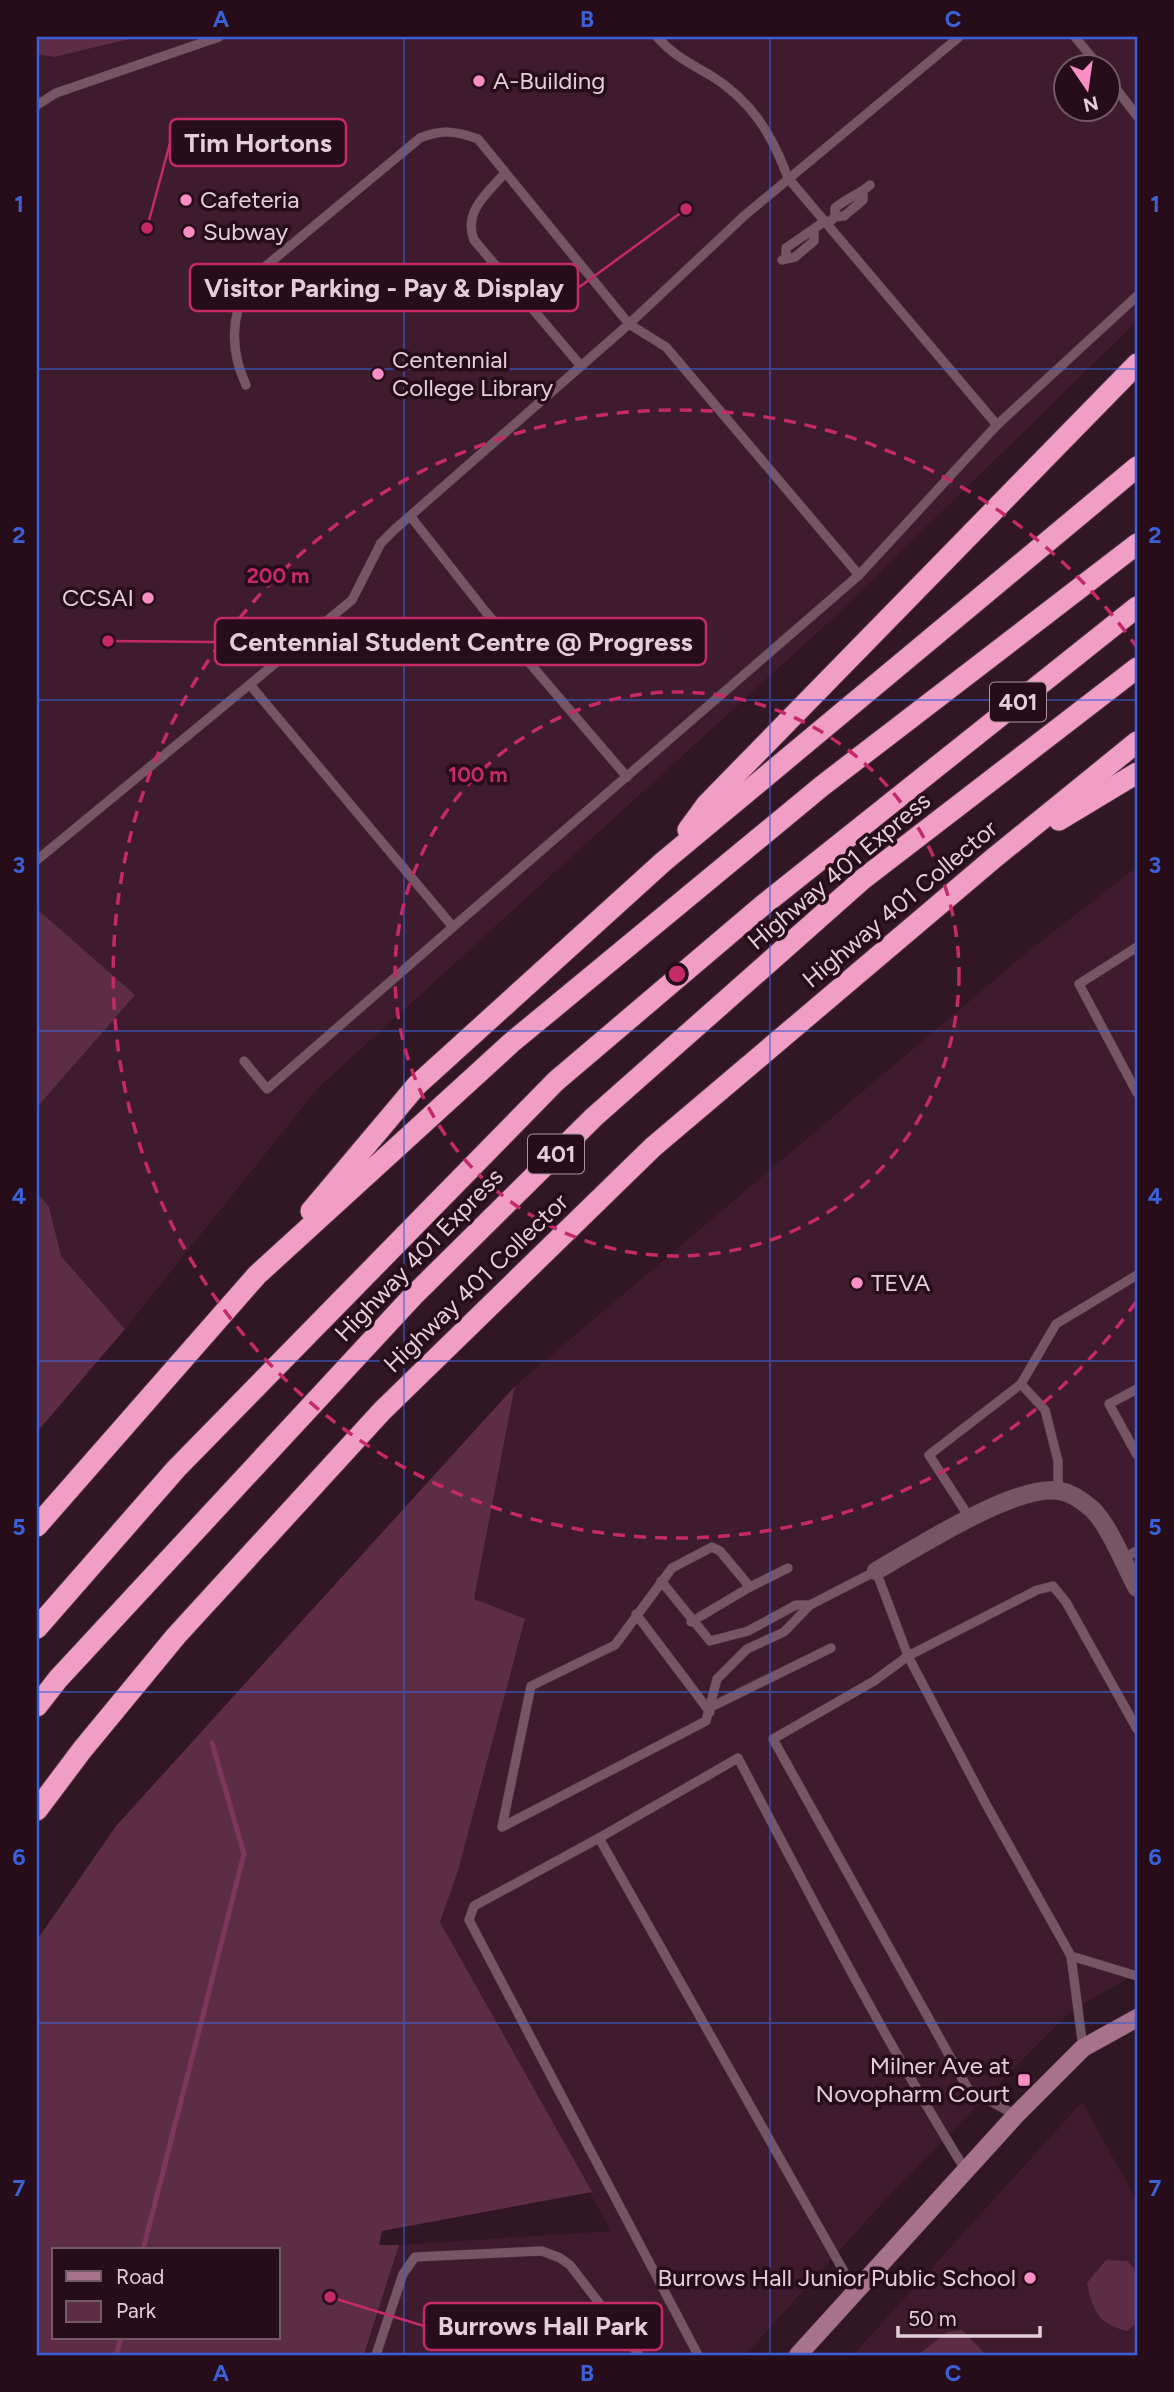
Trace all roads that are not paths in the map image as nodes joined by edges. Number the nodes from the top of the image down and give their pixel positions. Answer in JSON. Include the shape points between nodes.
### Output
{"nodes":[{"id":1,"x":219,"y":37,"type":"edge"},
{"id":2,"x":657,"y":37,"type":"edge"},
{"id":3,"x":959,"y":37,"type":"edge"},
{"id":4,"x":1075,"y":37,"type":"edge"},
{"id":5,"x":1087,"y":52,"type":"edge"},
{"id":6,"x":1122,"y":96,"type":"edge"},
{"id":7,"x":37,"y":105,"type":"edge"},
{"id":8,"x":1137,"y":116,"type":"edge"},
{"id":9,"x":505,"y":173,"type":"junction"},
{"id":10,"x":788,"y":178,"type":"junction"},
{"id":11,"x":867,"y":188,"type":"dead end"},
{"id":12,"x":826,"y":223,"type":"junction"},
{"id":13,"x":784,"y":259,"type":"dead end"},
{"id":14,"x":1137,"y":296,"type":"edge"},
{"id":15,"x":629,"y":324,"type":"junction"},
{"id":16,"x":1137,"y":364,"type":"edge"},
{"id":17,"x":582,"y":366,"type":"junction"},
{"id":18,"x":246,"y":385,"type":"dead end"},
{"id":19,"x":997,"y":425,"type":"junction"},
{"id":20,"x":1137,"y":467,"type":"edge"},
{"id":21,"x":411,"y":517,"type":"junction"},
{"id":22,"x":1137,"y":544,"type":"edge"},
{"id":23,"x":859,"y":575,"type":"junction"},
{"id":24,"x":1137,"y":607,"type":"edge"},
{"id":25,"x":1137,"y":668,"type":"edge"},
{"id":26,"x":251,"y":685,"type":"junction"},
{"id":27,"x":1137,"y":742,"type":"edge"},
{"id":28,"x":1137,"y":773,"type":"edge"},
{"id":29,"x":627,"y":777,"type":"junction"},
{"id":30,"x":993,"y":858,"type":"junction"},
{"id":31,"x":37,"y":860,"type":"edge"},
{"id":32,"x":663,"y":862,"type":"junction"},
{"id":33,"x":453,"y":927,"type":"junction"},
{"id":34,"x":1137,"y":947,"type":"edge"},
{"id":35,"x":244,"y":1061,"type":"dead end"},
{"id":36,"x":1133,"y":1076,"type":"edge"},
{"id":37,"x":1137,"y":1093,"type":"edge"},
{"id":38,"x":257,"y":1275,"type":"junction"},
{"id":39,"x":1137,"y":1275,"type":"edge"},
{"id":40,"x":1021,"y":1384,"type":"junction"},
{"id":41,"x":1137,"y":1389,"type":"edge"},
{"id":42,"x":1137,"y":1455,"type":"edge"},
{"id":43,"x":1058,"y":1490,"type":"junction"},
{"id":44,"x":969,"y":1517,"type":"junction"},
{"id":45,"x":37,"y":1526,"type":"edge"},
{"id":46,"x":1129,"y":1555,"type":"edge"},
{"id":47,"x":788,"y":1568,"type":"dead end"},
{"id":48,"x":876,"y":1571,"type":"junction"},
{"id":49,"x":661,"y":1581,"type":"junction"},
{"id":50,"x":750,"y":1587,"type":"junction"},
{"id":51,"x":1137,"y":1588,"type":"edge"},
{"id":52,"x":810,"y":1605,"type":"junction"},
{"id":53,"x":636,"y":1614,"type":"junction"},
{"id":54,"x":691,"y":1622,"type":"junction"},
{"id":55,"x":37,"y":1628,"type":"edge"},
{"id":56,"x":831,"y":1648,"type":"dead end"},
{"id":57,"x":908,"y":1656,"type":"junction"},
{"id":58,"x":37,"y":1706,"type":"edge"},
{"id":59,"x":710,"y":1709,"type":"junction"},
{"id":60,"x":1137,"y":1729,"type":"edge"},
{"id":61,"x":37,"y":1810,"type":"edge"},
{"id":62,"x":599,"y":1838,"type":"junction"},
{"id":63,"x":1071,"y":1956,"type":"junction"},
{"id":64,"x":1137,"y":1976,"type":"edge"},
{"id":65,"x":1137,"y":2018,"type":"edge"},
{"id":66,"x":1083,"y":2048,"type":"junction"},
{"id":67,"x":1016,"y":2115,"type":"junction"},
{"id":68,"x":967,"y":2173,"type":"junction"},
{"id":69,"x":856,"y":2293,"type":"junction"},
{"id":70,"x":376,"y":2355,"type":"edge"},
{"id":71,"x":639,"y":2355,"type":"edge"},
{"id":72,"x":698,"y":2355,"type":"edge"},
{"id":73,"x":798,"y":2355,"type":"edge"}],
"edges":[{"from":1,"to":7,"type":"lane","via":[[56,93]]},
{"from":2,"to":10,"type":"lane","via":[[670,53],[711,75],[760,118]]},
{"from":3,"to":10,"type":"lane"},
{"from":4,"to":5,"type":"lane"},
{"from":6,"to":8,"type":"lane"},
{"from":9,"to":15,"type":"lane"},
{"from":9,"to":17,"type":"lane","via":[[473,211],[470,229],[474,240]]},
{"from":9,"to":18,"type":"lane","via":[[478,139],[455,131],[436,131],[420,138],[249,280],[237,303],[233,351]]},
{"from":10,"to":12,"type":"lane"},
{"from":10,"to":15,"type":"lane"},
{"from":11,"to":12,"type":"lane","via":[[835,208],[835,217]]},
{"from":12,"to":13,"type":"lane","via":[[786,248]]},
{"from":12,"to":19,"type":"lane"},
{"from":14,"to":19,"type":"lane"},
{"from":15,"to":17,"type":"lane"},
{"from":15,"to":23,"type":"lane","via":[[666,347]]},
{"from":16,"to":32,"type":"highway","via":[[707,804]]},
{"from":17,"to":21,"type":"lane"},
{"from":19,"to":23,"type":"lane"},
{"from":20,"to":32,"type":"highway"},
{"from":21,"to":26,"type":"lane","via":[[382,544],[352,600]]},
{"from":21,"to":29,"type":"lane"},
{"from":22,"to":38,"type":"highway","number":"401","via":[[822,786],[522,1034]]},
{"from":23,"to":29,"type":"lane"},
{"from":24,"to":55,"type":"highway","name":"Highway 401 Express","number":"401","via":[[762,906],[556,1082],[176,1469]]},
{"from":25,"to":58,"type":"highway","name":"Highway 401 Express","number":"401","via":[[863,879],[594,1117],[413,1296]]},
{"from":26,"to":31,"type":"lane"},
{"from":26,"to":33,"type":"lane"},
{"from":27,"to":30,"type":"highway","name":"Highway 401 Collector","number":"401"},
{"from":28,"to":30,"type":"highway"},
{"from":29,"to":33,"type":"lane"},
{"from":30,"to":61,"type":"highway","name":"Highway 401 Collector","number":"401","via":[[653,1147],[382,1411],[176,1636]]},
{"from":32,"to":38,"type":"highway","via":[[417,1085]]},
{"from":33,"to":35,"type":"lane","via":[[267,1089]]},
{"from":34,"to":36,"type":"lane","via":[[1079,984]]},
{"from":36,"to":37,"type":"lane"},
{"from":38,"to":45,"type":"highway","number":"401"},
{"from":39,"to":40,"type":"lane","via":[[1056,1324]]},
{"from":40,"to":43,"type":"lane","via":[[1045,1410],[1058,1461]]},
{"from":40,"to":44,"type":"lane","via":[[929,1455]]},
{"from":41,"to":42,"type":"lane","via":[[1109,1404]]},
{"from":43,"to":44,"type":"street","via":[[1014,1497]]},
{"from":43,"to":46,"type":"street","via":[[1094,1512]]},
{"from":44,"to":48,"type":"street"},
{"from":46,"to":51,"type":"street"},
{"from":47,"to":50,"type":"lane"},
{"from":48,"to":52,"type":"lane"},
{"from":48,"to":57,"type":"lane"},
{"from":49,"to":50,"type":"lane","via":[[672,1568],[712,1547],[720,1550]]},
{"from":49,"to":53,"type":"lane"},
{"from":49,"to":54,"type":"lane"},
{"from":50,"to":54,"type":"lane"},
{"from":52,"to":54,"type":"lane","via":[[796,1605],[748,1631],[710,1641]]},
{"from":52,"to":59,"type":"lane","via":[[784,1632],[747,1649],[717,1679]]},
{"from":53,"to":59,"type":"lane"},
{"from":53,"to":59,"type":"lane","via":[[615,1645],[531,1686],[502,1827],[706,1721]]},
{"from":56,"to":59,"type":"lane"},
{"from":57,"to":60,"type":"lane","via":[[1053,1586],[1066,1601]]},
{"from":57,"to":63,"type":"lane"},
{"from":57,"to":67,"type":"lane","via":[[773,1739],[968,2089]]},
{"from":62,"to":68,"type":"lane","via":[[738,1758],[826,1925]]},
{"from":62,"to":69,"type":"lane"},
{"from":62,"to":72,"type":"lane","via":[[474,1906],[469,1920]]},
{"from":63,"to":64,"type":"lane"},
{"from":63,"to":66,"type":"lane"},
{"from":65,"to":66,"type":"main road"},
{"from":66,"to":67,"type":"main road"},
{"from":67,"to":68,"type":"main road"},
{"from":68,"to":69,"type":"main road"},
{"from":69,"to":73,"type":"main road"},
{"from":70,"to":71,"type":"lane","via":[[403,2274],[415,2257],[542,2251],[570,2265]]}]}
